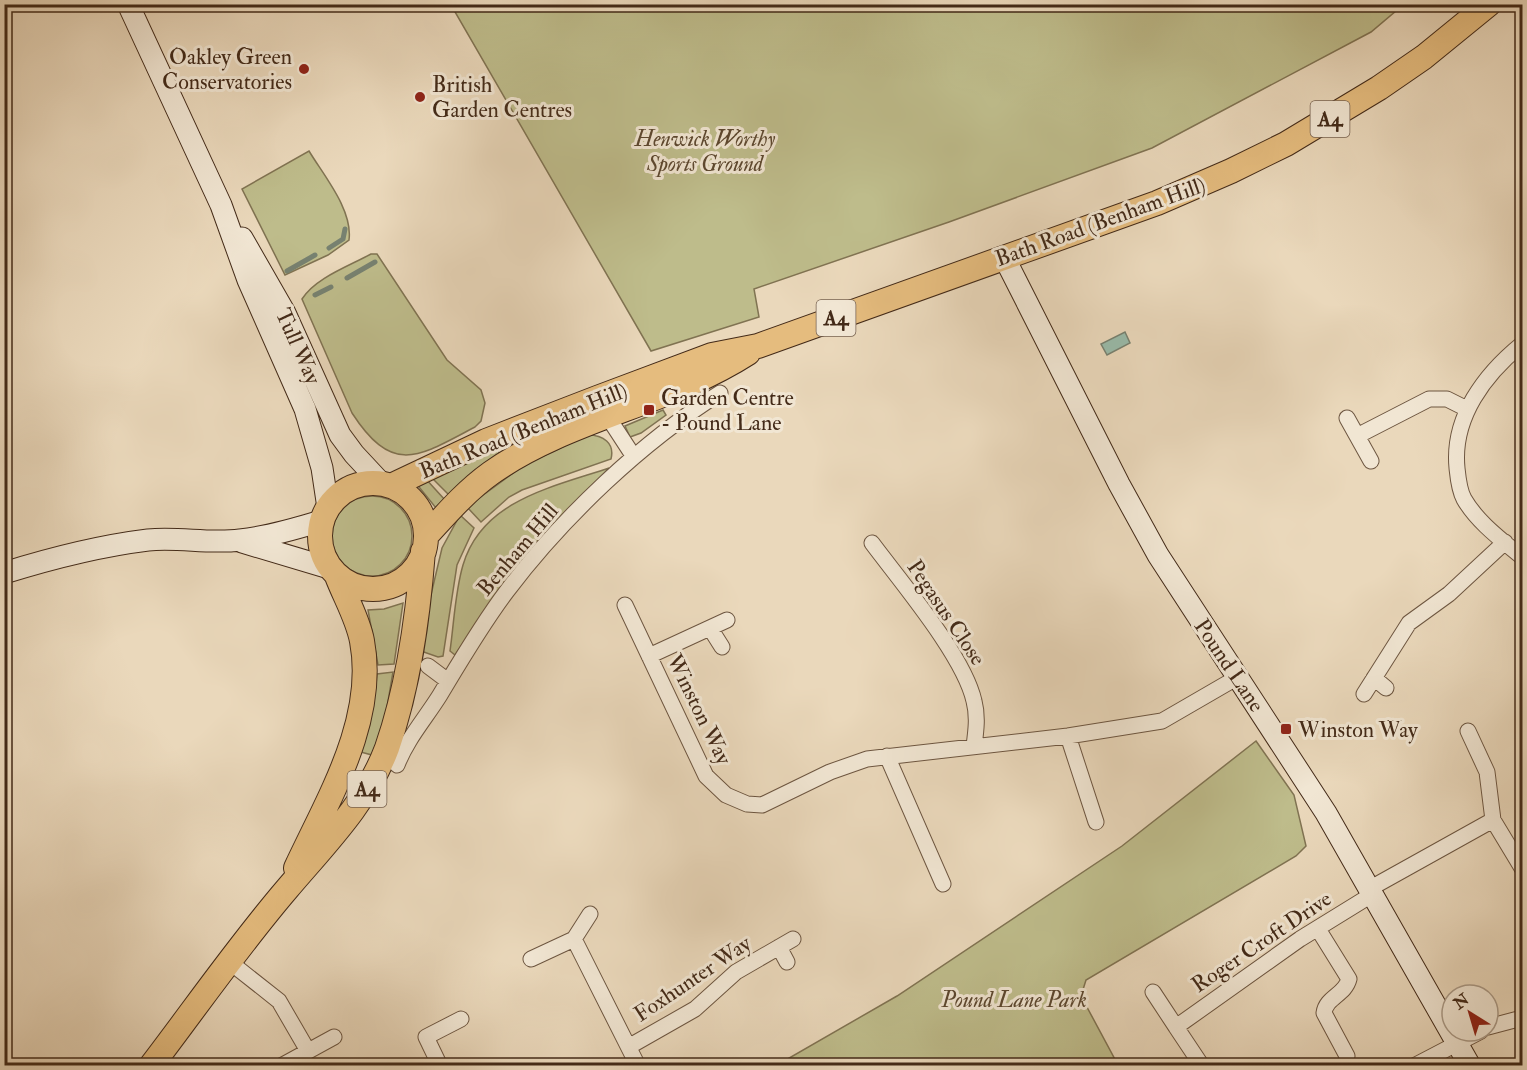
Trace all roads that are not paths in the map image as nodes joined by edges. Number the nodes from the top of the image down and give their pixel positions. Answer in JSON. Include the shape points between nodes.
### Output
{"nodes":[{"id":1,"x":128,"y":4,"type":"edge"},
{"id":2,"x":1489,"y":4,"type":"edge"},
{"id":3,"x":221,"y":205,"type":"junction"},
{"id":4,"x":1004,"y":257,"type":"junction"},
{"id":5,"x":1522,"y":344,"type":"edge"},
{"id":6,"x":720,"y":393,"type":"dead end"},
{"id":7,"x":602,"y":408,"type":"junction"},
{"id":8,"x":1467,"y":409,"type":"junction"},
{"id":9,"x":1347,"y":418,"type":"dead end"},
{"id":10,"x":1358,"y":435,"type":"junction"},
{"id":11,"x":634,"y":458,"type":"junction"},
{"id":12,"x":1371,"y":460,"type":"dead end"},
{"id":13,"x":387,"y":484,"type":"junction"},
{"id":14,"x":324,"y":514,"type":"junction"},
{"id":15,"x":238,"y":540,"type":"junction"},
{"id":16,"x":1505,"y":542,"type":"junction"},
{"id":17,"x":872,"y":543,"type":"dead end"},
{"id":18,"x":425,"y":544,"type":"junction"},
{"id":19,"x":1522,"y":557,"type":"edge"},
{"id":20,"x":333,"y":572,"type":"junction"},
{"id":21,"x":4,"y":573,"type":"edge"},
{"id":22,"x":625,"y":605,"type":"dead end"},
{"id":23,"x":727,"y":620,"type":"dead end"},
{"id":24,"x":710,"y":628,"type":"junction"},
{"id":25,"x":722,"y":647,"type":"dead end"},
{"id":26,"x":649,"y":656,"type":"junction"},
{"id":27,"x":428,"y":666,"type":"dead end"},
{"id":28,"x":1238,"y":677,"type":"junction"},
{"id":29,"x":448,"y":681,"type":"junction"},
{"id":30,"x":1364,"y":694,"type":"dead end"},
{"id":31,"x":1468,"y":731,"type":"dead end"},
{"id":32,"x":1068,"y":736,"type":"junction"},
{"id":33,"x":974,"y":746,"type":"junction"},
{"id":34,"x":887,"y":756,"type":"junction"},
{"id":35,"x":396,"y":765,"type":"dead end"},
{"id":36,"x":1493,"y":820,"type":"junction"},
{"id":37,"x":1096,"y":822,"type":"dead end"},
{"id":38,"x":1522,"y":868,"type":"edge"},
{"id":39,"x":943,"y":884,"type":"dead end"},
{"id":40,"x":287,"y":889,"type":"junction"},
{"id":41,"x":1371,"y":891,"type":"junction"},
{"id":42,"x":590,"y":914,"type":"dead end"},
{"id":43,"x":1318,"y":929,"type":"junction"},
{"id":44,"x":574,"y":939,"type":"junction"},
{"id":45,"x":531,"y":959,"type":"dead end"},
{"id":46,"x":787,"y":962,"type":"dead end"},
{"id":47,"x":231,"y":963,"type":"junction"},
{"id":48,"x":1153,"y":992,"type":"dead end"},
{"id":49,"x":1440,"y":1013,"type":"edge"},
{"id":50,"x":1522,"y":1018,"type":"edge"},
{"id":51,"x":461,"y":1019,"type":"dead end"},
{"id":52,"x":1500,"y":1024,"type":"edge"},
{"id":53,"x":1176,"y":1027,"type":"junction"},
{"id":54,"x":334,"y":1037,"type":"dead end"},
{"id":55,"x":1457,"y":1043,"type":"joint"},
{"id":56,"x":630,"y":1047,"type":"junction"},
{"id":57,"x":308,"y":1051,"type":"junction"},
{"id":58,"x":1347,"y":1056,"type":"dead end"},
{"id":59,"x":434,"y":1063,"type":"edge"},
{"id":60,"x":151,"y":1065,"type":"edge"},
{"id":61,"x":281,"y":1065,"type":"edge"},
{"id":62,"x":638,"y":1065,"type":"edge"},
{"id":63,"x":1202,"y":1065,"type":"edge"},
{"id":64,"x":1414,"y":1065,"type":"edge"},
{"id":65,"x":1470,"y":1065,"type":"edge"}],
"edges":[{"from":1,"to":3,"type":"street","name":"Tull Way"},
{"from":2,"to":4,"type":"main road","name":"Bath Road (Benham Hill)","number":"A4","via":[[1424,57],[1333,117],[1231,171],[1157,203]]},
{"from":3,"to":13,"type":"street","name":"Tull Way","via":[[265,274],[340,435],[354,454]]},
{"from":3,"to":14,"type":"street","name":"Tull Way","via":[[248,280],[315,438]]},
{"from":4,"to":7,"type":"main road","name":"Bath Road (Benham Hill)","number":"A4","via":[[758,346],[718,372]]},
{"from":4,"to":28,"type":"street","name":"Pound Lane","via":[[1139,522]]},
{"from":5,"to":8,"type":"street","via":[[1495,370]]},
{"from":6,"to":11,"type":"street","name":"Benham Hill","via":[[664,430]]},
{"from":7,"to":11,"type":"street"},
{"from":7,"to":13,"type":"main road","name":"Bath Road (Benham Hill)","number":"A4","via":[[486,441]]},
{"from":7,"to":18,"type":"main road","name":"Bath Road (Benham Hill)","number":"A4","via":[[492,472],[454,503]]},
{"from":8,"to":10,"type":"street","via":[[1447,399],[1429,399]]},
{"from":8,"to":16,"type":"street","via":[[1456,459],[1463,496]]},
{"from":9,"to":10,"type":"street"},
{"from":10,"to":12,"type":"street"},
{"from":11,"to":29,"type":"street","name":"Benham Hill","via":[[532,560],[488,617]]},
{"from":13,"to":14,"type":"main road","number":"A4","via":[[351,488],[338,496]]},
{"from":13,"to":18,"type":"main road","number":"A4","via":[[410,499],[420,512]]},
{"from":14,"to":15,"type":"street","via":[[287,531]]},
{"from":14,"to":20,"type":"main road","number":"A4","via":[[319,536],[321,551]]},
{"from":15,"to":20,"type":"street"},
{"from":15,"to":21,"type":"street","via":[[132,542]]},
{"from":16,"to":19,"type":"street"},
{"from":16,"to":30,"type":"street","via":[[1449,594],[1409,623],[1380,683]]},
{"from":17,"to":33,"type":"street","name":"Pegasus Close","via":[[969,683],[977,720]]},
{"from":18,"to":20,"type":"main road","number":"A4","via":[[412,573],[383,589],[351,585]]},
{"from":18,"to":40,"type":"main road","number":"A4","via":[[420,602],[386,748],[354,809]]},
{"from":20,"to":40,"type":"main road","number":"A4","via":[[362,640],[363,697],[345,763]]},
{"from":22,"to":26,"type":"street","name":"Winston Way"},
{"from":23,"to":24,"type":"street"},
{"from":24,"to":25,"type":"street"},
{"from":24,"to":26,"type":"street"},
{"from":26,"to":34,"type":"street","name":"Winston Way","via":[[705,776],[736,801],[762,805],[830,772]]},
{"from":27,"to":29,"type":"street"},
{"from":28,"to":32,"type":"street","name":"Winston Way","via":[[1162,721]]},
{"from":28,"to":41,"type":"street","name":"Pound Lane"},
{"from":29,"to":35,"type":"street","name":"Benham Hill"},
{"from":31,"to":36,"type":"street","via":[[1487,772]]},
{"from":32,"to":33,"type":"street","name":"Winston Way"},
{"from":32,"to":37,"type":"street"},
{"from":33,"to":34,"type":"street","name":"Winston Way"},
{"from":34,"to":39,"type":"street"},
{"from":36,"to":38,"type":"street"},
{"from":36,"to":41,"type":"street","name":"Roger Croft Drive"},
{"from":40,"to":47,"type":"main road","number":"A4"},
{"from":41,"to":43,"type":"street","name":"Roger Croft Drive"},
{"from":41,"to":49,"type":"street","name":"Pound Lane"},
{"from":42,"to":44,"type":"street"},
{"from":43,"to":53,"type":"street","name":"Roger Croft Drive"},
{"from":43,"to":58,"type":"street","via":[[1349,980],[1343,992],[1326,1005],[1324,1013]]},
{"from":44,"to":45,"type":"street"},
{"from":44,"to":56,"type":"street"},
{"from":46,"to":56,"type":"street","name":"Foxhunter Way","via":[[786,943],[736,972],[695,1009]]},
{"from":47,"to":57,"type":"street","via":[[279,1001]]},
{"from":47,"to":60,"type":"main road","number":"A4"},
{"from":48,"to":53,"type":"street"},
{"from":50,"to":52,"type":"street"},
{"from":51,"to":59,"type":"street","via":[[426,1037]]},
{"from":53,"to":63,"type":"street"},
{"from":54,"to":57,"type":"street"},
{"from":55,"to":64,"type":"street"},
{"from":55,"to":65,"type":"street","name":"Pound Lane"},
{"from":56,"to":62,"type":"street"},
{"from":57,"to":61,"type":"street"}]}
